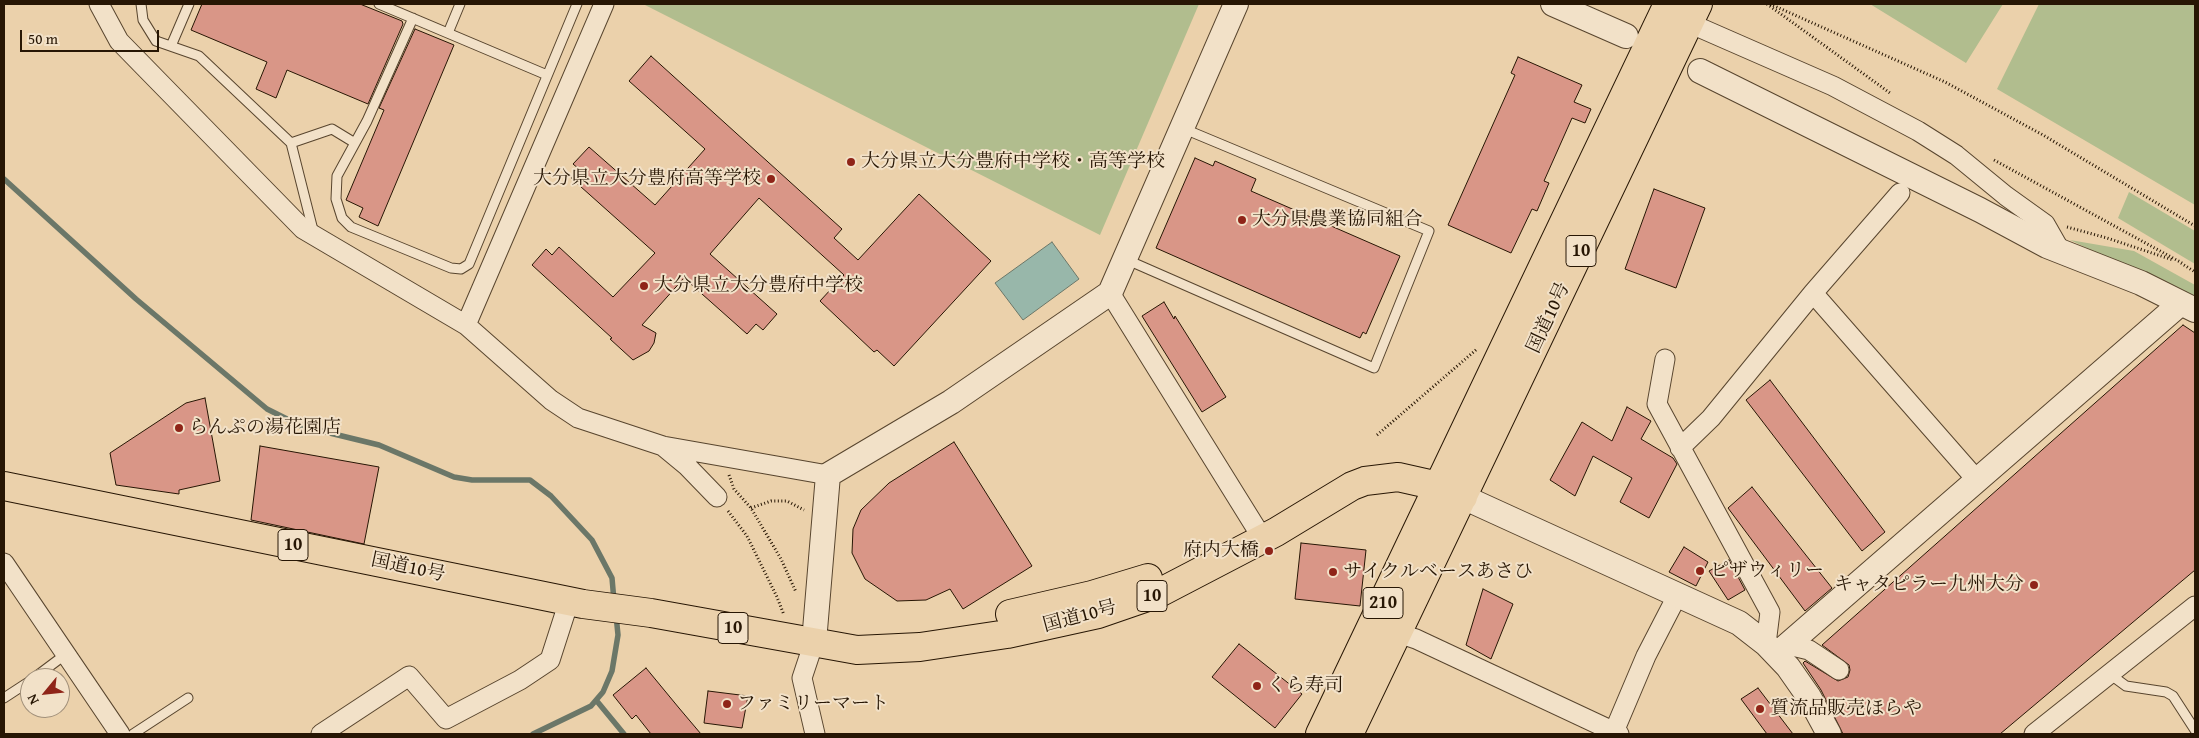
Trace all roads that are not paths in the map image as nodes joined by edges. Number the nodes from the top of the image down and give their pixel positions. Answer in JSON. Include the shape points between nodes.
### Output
{"nodes":[{"id":1,"x":99,"y":4,"type":"edge"},
{"id":2,"x":141,"y":4,"type":"edge"},
{"id":3,"x":188,"y":4,"type":"edge"},
{"id":4,"x":379,"y":4,"type":"edge"},
{"id":5,"x":460,"y":4,"type":"edge"},
{"id":6,"x":577,"y":4,"type":"edge"},
{"id":7,"x":604,"y":4,"type":"edge"},
{"id":8,"x":1236,"y":4,"type":"edge"},
{"id":9,"x":1553,"y":4,"type":"edge"},
{"id":10,"x":1660,"y":6,"type":"edge"},
{"id":11,"x":1695,"y":11,"type":"edge"},
{"id":12,"x":413,"y":18,"type":"junction"},
{"id":13,"x":448,"y":33,"type":"junction"},
{"id":14,"x":1626,"y":36,"type":"dead end"},
{"id":15,"x":171,"y":46,"type":"junction"},
{"id":16,"x":1700,"y":71,"type":"dead end"},
{"id":17,"x":547,"y":75,"type":"junction"},
{"id":18,"x":1182,"y":128,"type":"junction"},
{"id":19,"x":292,"y":143,"type":"junction"},
{"id":20,"x":355,"y":143,"type":"junction"},
{"id":21,"x":1900,"y":193,"type":"dead end"},
{"id":22,"x":314,"y":236,"type":"junction"},
{"id":23,"x":2061,"y":252,"type":"junction"},
{"id":24,"x":1125,"y":259,"type":"junction"},
{"id":25,"x":1110,"y":293,"type":"junction"},
{"id":26,"x":1814,"y":293,"type":"junction"},
{"id":27,"x":2188,"y":306,"type":"edge"},
{"id":28,"x":466,"y":325,"type":"junction"},
{"id":29,"x":1665,"y":359,"type":"dead end"},
{"id":30,"x":663,"y":446,"type":"junction"},
{"id":31,"x":1680,"y":448,"type":"junction"},
{"id":32,"x":828,"y":475,"type":"junction"},
{"id":33,"x":1976,"y":479,"type":"junction"},
{"id":34,"x":1442,"y":480,"type":"junction"},
{"id":35,"x":4,"y":486,"type":"edge"},
{"id":36,"x":717,"y":497,"type":"road end"},
{"id":37,"x":1464,"y":497,"type":"junction"},
{"id":38,"x":1256,"y":528,"type":"junction"},
{"id":39,"x":4,"y":563,"type":"edge"},
{"id":40,"x":1678,"y":594,"type":"junction"},
{"id":41,"x":576,"y":602,"type":"junction"},
{"id":42,"x":2195,"y":606,"type":"edge"},
{"id":43,"x":1398,"y":633,"type":"junction"},
{"id":44,"x":814,"y":642,"type":"junction"},
{"id":45,"x":1777,"y":648,"type":"junction"},
{"id":46,"x":66,"y":654,"type":"junction"},
{"id":47,"x":47,"y":668,"type":"edge"},
{"id":48,"x":1840,"y":670,"type":"dead end"},
{"id":49,"x":2111,"y":675,"type":"junction"},
{"id":50,"x":20,"y":688,"type":"edge"},
{"id":51,"x":4,"y":698,"type":"edge"},
{"id":52,"x":188,"y":698,"type":"dead end"},
{"id":53,"x":2195,"y":730,"type":"edge"},
{"id":54,"x":1615,"y":733,"type":"edge"},
{"id":55,"x":120,"y":734,"type":"edge"},
{"id":56,"x":133,"y":734,"type":"edge"},
{"id":57,"x":321,"y":734,"type":"edge"},
{"id":58,"x":815,"y":734,"type":"edge"},
{"id":59,"x":1320,"y":734,"type":"edge"},
{"id":60,"x":1349,"y":734,"type":"edge"},
{"id":61,"x":1829,"y":734,"type":"edge"},
{"id":62,"x":2034,"y":734,"type":"edge"}],
"edges":[{"from":1,"to":22,"type":"street","via":[[119,41],[303,229]]},
{"from":2,"to":15,"type":"lane","via":[[148,31],[156,41]]},
{"from":3,"to":15,"type":"lane"},
{"from":4,"to":12,"type":"lane"},
{"from":5,"to":13,"type":"lane"},
{"from":6,"to":17,"type":"lane"},
{"from":7,"to":28,"type":"street"},
{"from":8,"to":18,"type":"street"},
{"from":9,"to":14,"type":"street"},
{"from":10,"to":34,"type":"highway","name":"国道10号","number":"10"},
{"from":11,"to":23,"type":"street","via":[[1918,131],[1956,155],[2045,224]]},
{"from":11,"to":37,"type":"highway","name":"国道10号","number":"10"},
{"from":12,"to":13,"type":"lane"},
{"from":12,"to":20,"type":"lane"},
{"from":13,"to":17,"type":"lane"},
{"from":15,"to":19,"type":"lane","via":[[199,56]]},
{"from":16,"to":23,"type":"street"},
{"from":17,"to":20,"type":"lane","via":[[469,264],[461,269],[451,268],[346,224],[338,210],[337,176]]},
{"from":18,"to":24,"type":"street"},
{"from":18,"to":24,"type":"lane","via":[[1429,231],[1374,368]]},
{"from":19,"to":20,"type":"lane","via":[[332,129]]},
{"from":19,"to":22,"type":"lane"},
{"from":21,"to":26,"type":"street"},
{"from":22,"to":28,"type":"street"},
{"from":23,"to":27,"type":"street"},
{"from":24,"to":25,"type":"street"},
{"from":25,"to":32,"type":"street","via":[[951,402]]},
{"from":25,"to":38,"type":"street"},
{"from":26,"to":31,"type":"street","via":[[1711,418]]},
{"from":26,"to":33,"type":"street"},
{"from":27,"to":33,"type":"street"},
{"from":28,"to":30,"type":"street","via":[[551,400],[578,418]]},
{"from":29,"to":31,"type":"street","via":[[1657,404]]},
{"from":30,"to":32,"type":"street"},
{"from":30,"to":36,"type":"street"},
{"from":31,"to":45,"type":"street","via":[[1770,612]]},
{"from":32,"to":44,"type":"street"},
{"from":33,"to":45,"type":"street"},
{"from":34,"to":37,"type":"highway","name":"国道10号","number":"10"},
{"from":34,"to":38,"type":"highway","name":"国道10号","number":"10","via":[[1395,462],[1370,466],[1342,478]]},
{"from":34,"to":44,"type":"highway","name":"国道10号","number":"10","via":[[1398,477],[1365,481],[1159,593],[1098,614],[1007,634],[920,648],[857,650]]},
{"from":34,"to":59,"type":"highway","number":"210"},
{"from":35,"to":41,"type":"highway","name":"国道10号","number":"10"},
{"from":37,"to":40,"type":"street"},
{"from":37,"to":43,"type":"highway","number":"210"},
{"from":38,"to":44,"type":"highway","name":"国道10号","number":"10","via":[[1152,576],[1092,595],[928,632]]},
{"from":39,"to":46,"type":"street"},
{"from":40,"to":45,"type":"street","via":[[1739,623]]},
{"from":40,"to":54,"type":"street","via":[[1646,656]]},
{"from":41,"to":44,"type":"highway","name":"国道10号","number":"10"},
{"from":41,"to":57,"type":"street","via":[[550,660],[520,680],[446,719],[409,676]]},
{"from":42,"to":49,"type":"street"},
{"from":43,"to":54,"type":"street"},
{"from":43,"to":60,"type":"highway","number":"210"},
{"from":44,"to":58,"type":"street","via":[[802,678]]},
{"from":45,"to":48,"type":"street","via":[[1808,650]]},
{"from":45,"to":61,"type":"street"},
{"from":46,"to":47,"type":"lane"},
{"from":46,"to":55,"type":"street"},
{"from":49,"to":53,"type":"lane","via":[[2126,686],[2173,696]]},
{"from":49,"to":62,"type":"street"},
{"from":50,"to":51,"type":"lane"},
{"from":52,"to":56,"type":"lane"}]}
